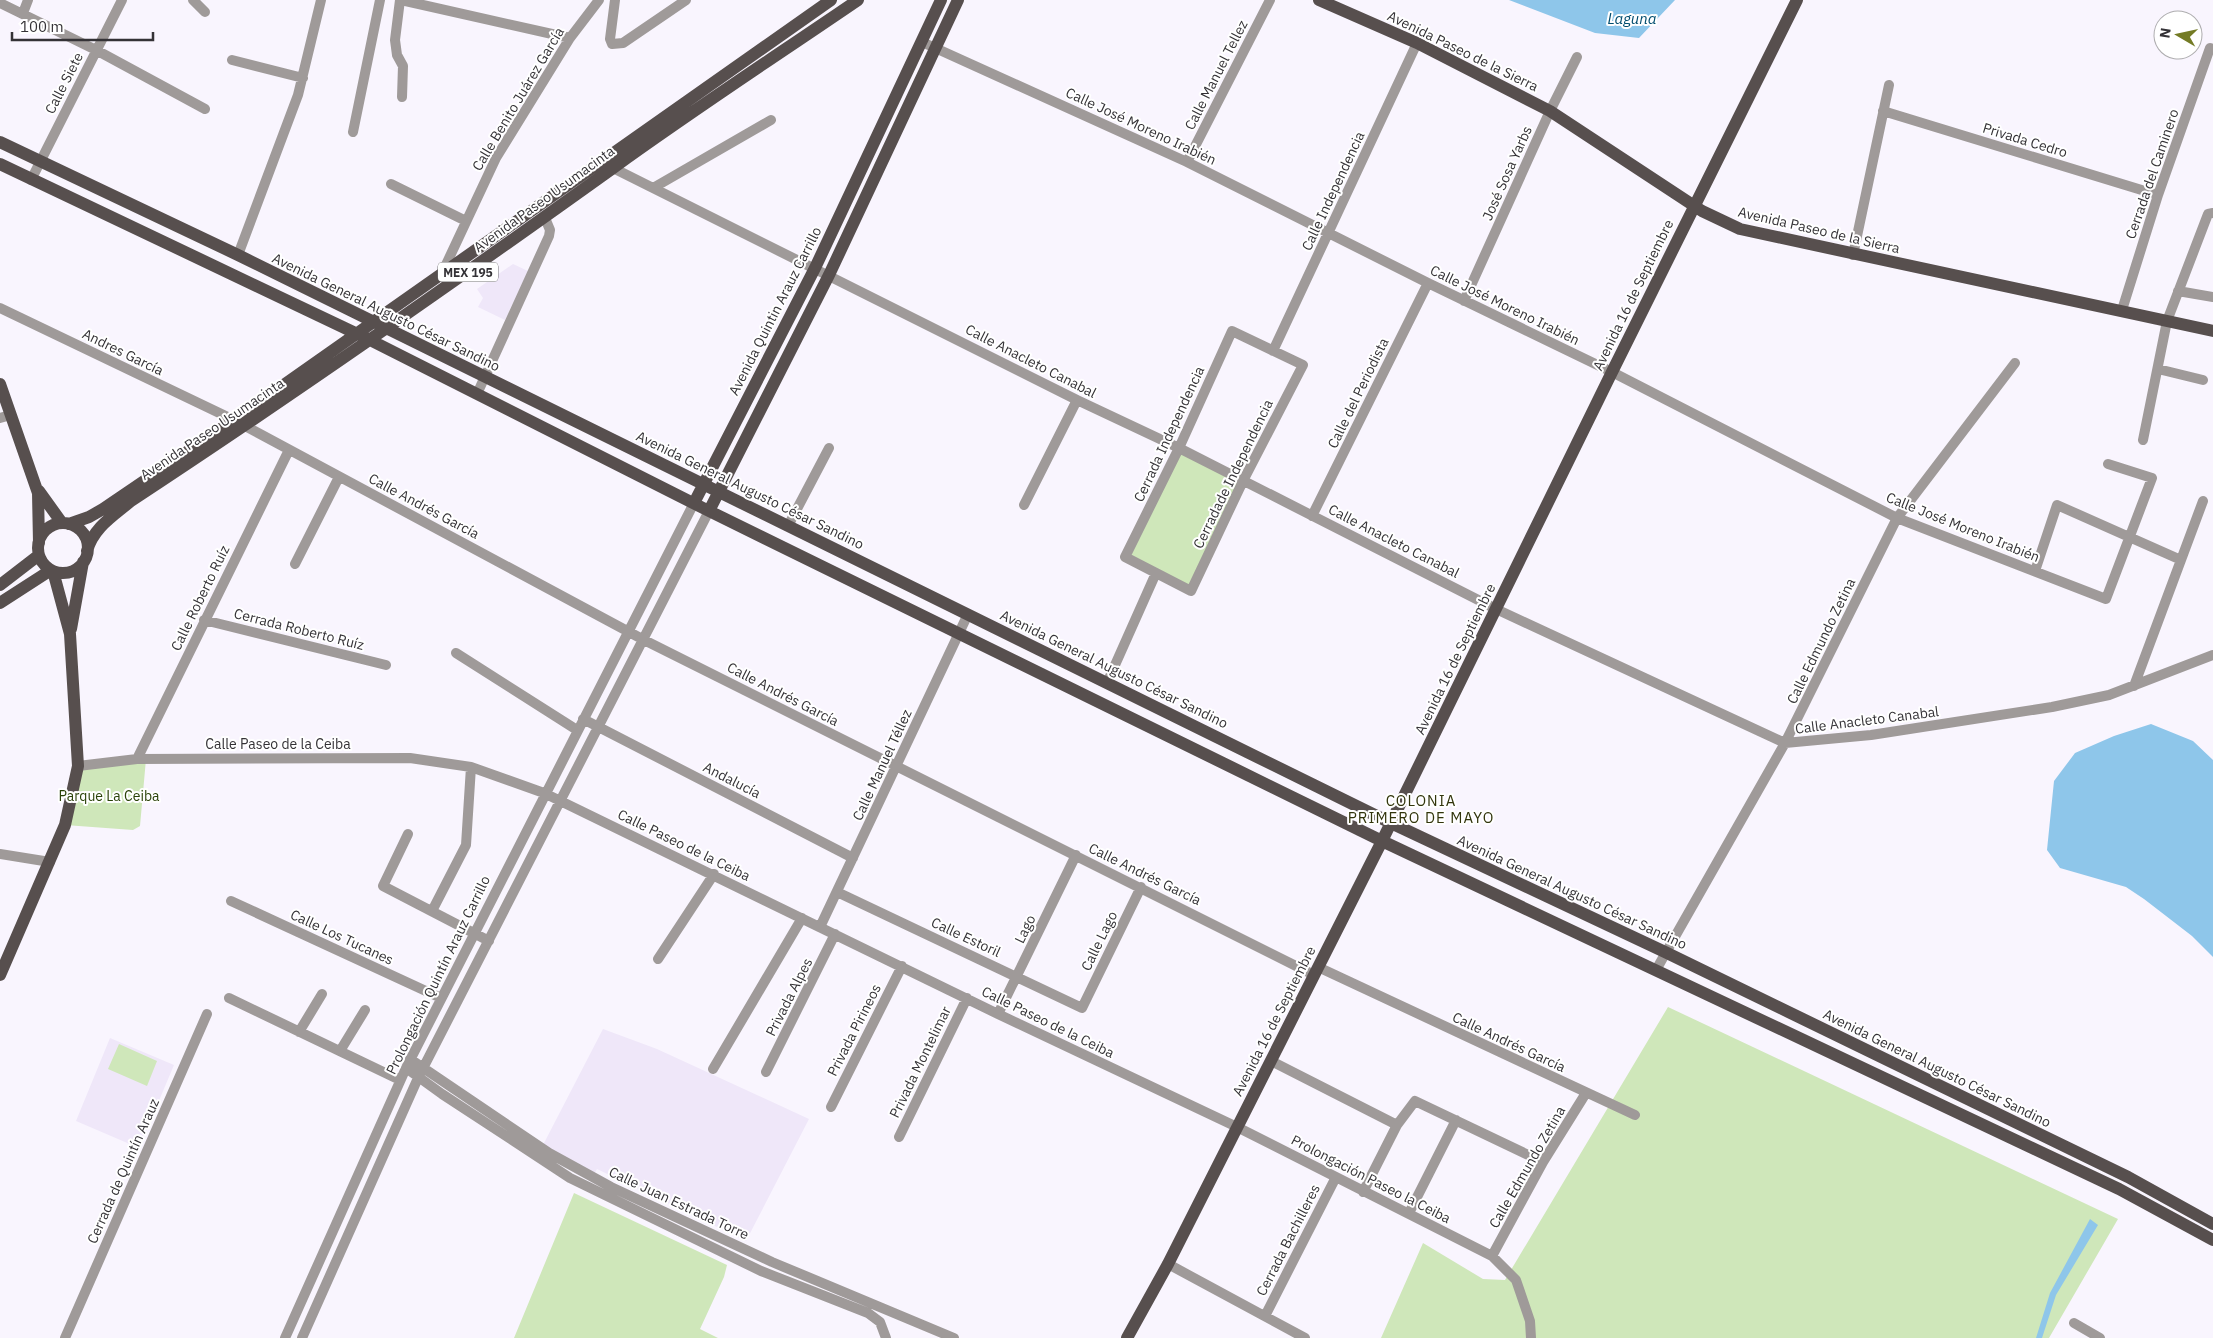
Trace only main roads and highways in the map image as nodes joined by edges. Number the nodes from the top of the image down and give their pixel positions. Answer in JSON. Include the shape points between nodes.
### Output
{"nodes":[{"id":1,"x":831,"y":0,"type":"edge"},
{"id":2,"x":858,"y":0,"type":"edge"},
{"id":3,"x":941,"y":0,"type":"edge"},
{"id":4,"x":958,"y":0,"type":"edge"},
{"id":5,"x":1319,"y":0,"type":"edge"},
{"id":6,"x":1797,"y":0,"type":"edge"},
{"id":7,"x":0,"y":142,"type":"edge"},
{"id":8,"x":0,"y":164,"type":"edge"},
{"id":9,"x":1694,"y":206,"type":"junction"},
{"id":10,"x":372,"y":322,"type":"junction"},
{"id":11,"x":386,"y":329,"type":"junction"},
{"id":12,"x":2213,"y":331,"type":"edge"},
{"id":13,"x":355,"y":333,"type":"junction"},
{"id":14,"x":370,"y":340,"type":"junction"},
{"id":15,"x":0,"y":384,"type":"edge"},
{"id":16,"x":6,"y":417,"type":"edge"},
{"id":17,"x":239,"y":423,"type":"junction"},
{"id":18,"x":704,"y":484,"type":"junction"},
{"id":19,"x":36,"y":487,"type":"junction"},
{"id":20,"x":719,"y":492,"type":"junction"},
{"id":21,"x":694,"y":503,"type":"junction"},
{"id":22,"x":709,"y":511,"type":"junction"},
{"id":23,"x":65,"y":524,"type":"junction"},
{"id":24,"x":39,"y":549,"type":"junction"},
{"id":25,"x":85,"y":557,"type":"junction"},
{"id":26,"x":52,"y":570,"type":"junction"},
{"id":27,"x":0,"y":585,"type":"edge"},
{"id":28,"x":0,"y":603,"type":"edge"},
{"id":29,"x":70,"y":634,"type":"junction"},
{"id":30,"x":1391,"y":823,"type":"junction"},
{"id":31,"x":1382,"y":841,"type":"junction"},
{"id":32,"x":0,"y":975,"type":"edge"},
{"id":33,"x":2213,"y":1224,"type":"edge"},
{"id":34,"x":2213,"y":1240,"type":"edge"},
{"id":35,"x":1131,"y":1335,"type":"edge"}],
"edges":[{"from":1,"to":10,"type":"main road","name":"Avenida Paseo Usumacinta","number":"MEX 195"},
{"from":2,"to":11,"type":"main road","name":"Avenida Paseo Usumacinta","number":"MEX 195"},
{"from":3,"to":18,"type":"main road","name":"Avenida Quintin Arauz Carrillo","via":[[815,268]]},
{"from":4,"to":20,"type":"main road","via":[[829,275]]},
{"from":5,"to":9,"type":"main road","name":"Avenida Paseo de la Sierra","via":[[1417,43],[1550,111]]},
{"from":6,"to":9,"type":"main road","name":"Avenida 16 de Septiembre"},
{"from":7,"to":10,"type":"main road","name":"Avenida General Augusto César Sandino"},
{"from":8,"to":13,"type":"main road"},
{"from":9,"to":12,"type":"main road","name":"Avenida Paseo de la Sierra","via":[[1740,229]]},
{"from":9,"to":30,"type":"main road","name":"Avenida 16 de Septiembre"},
{"from":10,"to":11,"type":"main road","name":"Avenida General Augusto César Sandino"},
{"from":10,"to":13,"type":"main road","name":"Avenida Paseo Usumacinta","number":"MEX 195"},
{"from":11,"to":14,"type":"main road","name":"Avenida Paseo Usumacinta","number":"MEX 195"},
{"from":11,"to":18,"type":"main road","name":"Avenida General Augusto César Sandino"},
{"from":13,"to":14,"type":"main road"},
{"from":13,"to":17,"type":"main road","name":"Avenida Paseo Usumacinta","number":"MEX 195"},
{"from":14,"to":17,"type":"main road","name":"Avenida Paseo Usumacinta","number":"MEX 195"},
{"from":14,"to":21,"type":"main road"},
{"from":15,"to":16,"type":"main road"},
{"from":16,"to":19,"type":"main road"},
{"from":17,"to":23,"type":"main road","name":"Avenida Paseo Usumacinta","number":"MEX 195","via":[[103,509]]},
{"from":17,"to":25,"type":"main road","name":"Avenida Paseo Usumacinta","number":"MEX 195","via":[[102,525],[90,540]]},
{"from":18,"to":20,"type":"main road","name":"Avenida General Augusto César Sandino"},
{"from":18,"to":21,"type":"main road","name":"Avenida Quintin Arauz Carrillo"},
{"from":19,"to":23,"type":"main road"},
{"from":19,"to":24,"type":"main road","via":[[40,504]]},
{"from":20,"to":22,"type":"main road"},
{"from":20,"to":30,"type":"main road","name":"Avenida General Augusto César Sandino"},
{"from":21,"to":22,"type":"main road"},
{"from":22,"to":31,"type":"main road"},
{"from":23,"to":24,"type":"main road","name":"Avenida Paseo Usumacinta","via":[[47,529]]},
{"from":23,"to":25,"type":"main road","via":[[83,534]]},
{"from":24,"to":26,"type":"main road","via":[[44,564]]},
{"from":24,"to":27,"type":"main road","name":"Avenida Paseo Usumacinta"},
{"from":25,"to":26,"type":"main road","via":[[73,571]]},
{"from":25,"to":29,"type":"main road","name":"Avenida Paseo Usumacinta"},
{"from":26,"to":28,"type":"main road"},
{"from":26,"to":29,"type":"main road"},
{"from":29,"to":32,"type":"main road","via":[[78,766],[65,825]]},
{"from":30,"to":31,"type":"main road","name":"Avenida 16 de Septiembre"},
{"from":30,"to":33,"type":"main road","name":"Avenida General Augusto César Sandino","via":[[2128,1177]]},
{"from":31,"to":34,"type":"main road","via":[[2119,1188]]},
{"from":31,"to":35,"type":"main road","name":"Avenida 16 de Septiembre"}]}
